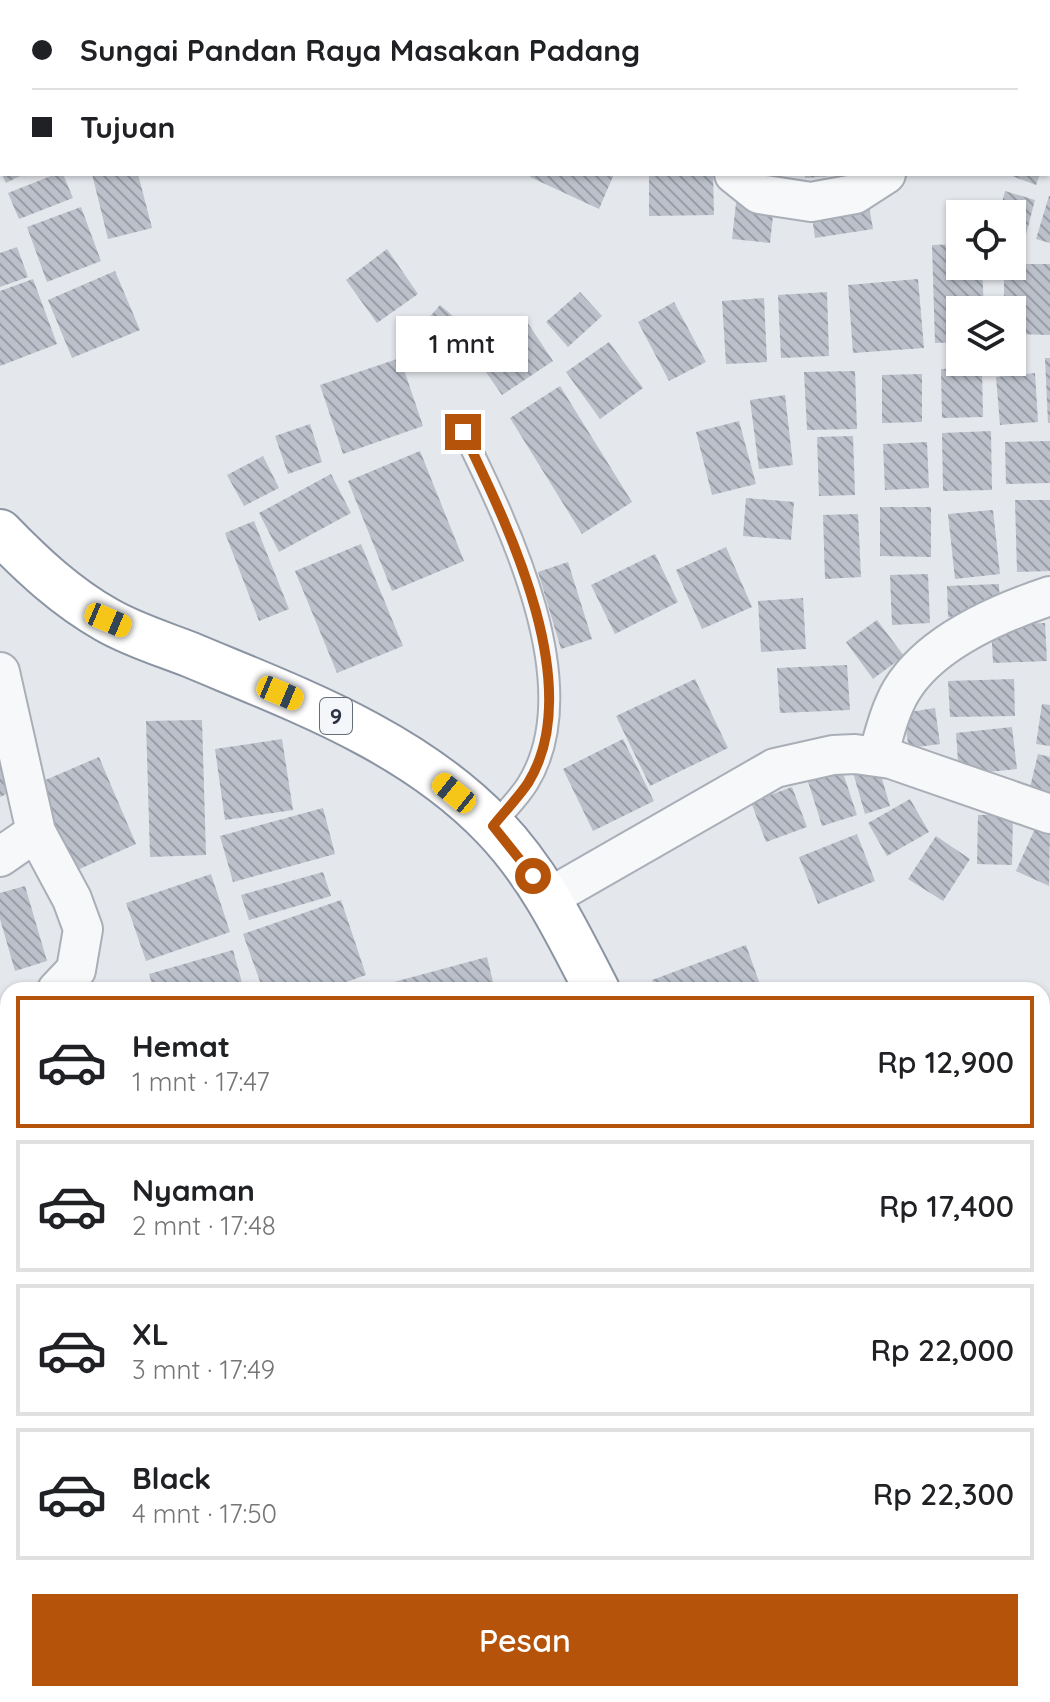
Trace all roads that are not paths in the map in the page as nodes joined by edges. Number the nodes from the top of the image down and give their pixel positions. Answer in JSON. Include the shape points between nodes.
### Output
{"nodes":[{"id":1,"x":736,"y":176,"type":"edge"},
{"id":2,"x":883,"y":176,"type":"edge"},
{"id":3,"x":463,"y":432,"type":"dead end"},
{"id":4,"x":0,"y":532,"type":"edge"},
{"id":5,"x":1050,"y":596,"type":"edge"},
{"id":6,"x":0,"y":672,"type":"edge"},
{"id":7,"x":878,"y":756,"type":"junction"},
{"id":8,"x":1050,"y":814,"type":"edge"},
{"id":9,"x":493,"y":826,"type":"junction"},
{"id":10,"x":36,"y":832,"type":"junction"},
{"id":11,"x":0,"y":857,"type":"edge"},
{"id":12,"x":550,"y":897,"type":"junction"},
{"id":13,"x":65,"y":982,"type":"edge"},
{"id":14,"x":593,"y":982,"type":"edge"}],
"edges":[{"from":1,"to":2,"type":"street","via":[[759,194],[811,202],[855,194]]},
{"from":3,"to":9,"type":"lane","via":[[520,557],[547,673],[542,748],[529,782]]},
{"from":4,"to":9,"type":"highway","number":"9","via":[[39,572],[108,620],[364,731],[424,769]]},
{"from":5,"to":7,"type":"street","via":[[951,643],[921,666],[895,701]]},
{"from":6,"to":10,"type":"street"},
{"from":7,"to":8,"type":"street"},
{"from":7,"to":12,"type":"street","via":[[833,755],[775,768]]},
{"from":9,"to":12,"type":"highway","number":"9"},
{"from":10,"to":11,"type":"street"},
{"from":10,"to":13,"type":"street","via":[[83,929],[76,970]]},
{"from":12,"to":14,"type":"highway","number":"9"}]}
